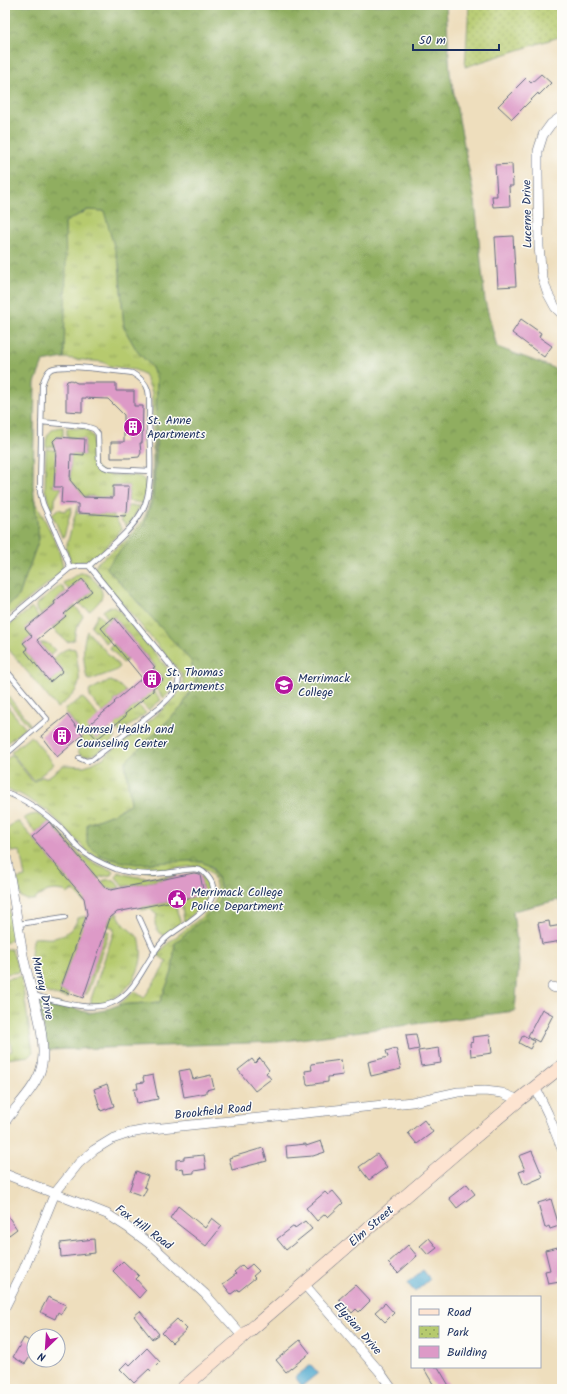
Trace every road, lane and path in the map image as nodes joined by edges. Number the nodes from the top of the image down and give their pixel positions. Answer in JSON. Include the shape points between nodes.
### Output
{"nodes":[{"id":1,"x":562,"y":116,"type":"edge"},
{"id":2,"x":562,"y":314,"type":"edge"},
{"id":3,"x":41,"y":422,"type":"junction"},
{"id":4,"x":150,"y":471,"type":"junction"},
{"id":5,"x":89,"y":566,"type":"junction"},
{"id":6,"x":70,"y":568,"type":"junction"},
{"id":7,"x":5,"y":622,"type":"edge"},
{"id":8,"x":5,"y":669,"type":"edge"},
{"id":9,"x":5,"y":756,"type":"edge"},
{"id":10,"x":79,"y":758,"type":"dead end"},
{"id":11,"x":5,"y":792,"type":"edge"},
{"id":12,"x":5,"y":850,"type":"edge"},
{"id":13,"x":65,"y":917,"type":"dead end"},
{"id":14,"x":139,"y":917,"type":"dead end"},
{"id":15,"x":19,"y":924,"type":"junction"},
{"id":16,"x":155,"y":952,"type":"junction"},
{"id":17,"x":552,"y":987,"type":"dead end"},
{"id":18,"x":562,"y":988,"type":"edge"},
{"id":19,"x":33,"y":995,"type":"junction"},
{"id":20,"x":562,"y":1066,"type":"edge"},
{"id":21,"x":535,"y":1087,"type":"junction"},
{"id":22,"x":519,"y":1100,"type":"junction"},
{"id":23,"x":5,"y":1122,"type":"edge"},
{"id":24,"x":562,"y":1149,"type":"edge"},
{"id":25,"x":5,"y":1174,"type":"edge"},
{"id":26,"x":55,"y":1193,"type":"junction"},
{"id":27,"x":304,"y":1284,"type":"junction"},
{"id":28,"x":5,"y":1307,"type":"edge"},
{"id":29,"x":243,"y":1337,"type":"junction"},
{"id":30,"x":182,"y":1389,"type":"edge"},
{"id":31,"x":392,"y":1389,"type":"edge"}],
"edges":[{"from":1,"to":2,"type":"street","name":"Lucerne Drive","via":[[551,124],[543,135],[538,150],[539,247],[542,276],[548,294]]},
{"from":3,"to":4,"type":"lane","via":[[94,429],[98,434],[99,463],[104,467]]},
{"from":3,"to":4,"type":"lane","via":[[42,385],[51,369],[62,366],[132,373],[141,378],[148,390]]},
{"from":3,"to":6,"type":"lane","via":[[42,504]]},
{"from":4,"to":5,"type":"lane","via":[[148,495],[143,511],[119,539]]},
{"from":5,"to":6,"type":"lane"},
{"from":5,"to":10,"type":"lane","via":[[170,665],[178,677],[178,686],[162,705],[92,760]]},
{"from":6,"to":7,"type":"lane"},
{"from":8,"to":9,"type":"lane","via":[[47,719]]},
{"from":11,"to":16,"type":"lane","via":[[27,801],[64,831],[80,849],[95,860],[116,869],[137,874],[194,869],[206,875],[212,883],[213,893],[209,902],[201,912],[164,939]]},
{"from":12,"to":15,"type":"street","name":"Murray Drive"},
{"from":13,"to":15,"type":"lane"},
{"from":14,"to":16,"type":"lane"},
{"from":15,"to":19,"type":"street","name":"Murray Drive"},
{"from":16,"to":19,"type":"lane","via":[[134,985],[116,1002],[85,1007]]},
{"from":17,"to":18,"type":"street"},
{"from":19,"to":23,"type":"street","name":"Murray Drive","via":[[44,1051],[40,1072]]},
{"from":20,"to":21,"type":"main road","name":"Elm Street"},
{"from":21,"to":22,"type":"main road","name":"Elm Street"},
{"from":21,"to":24,"type":"street"},
{"from":22,"to":26,"type":"street","name":"Brookfield Road","via":[[502,1093],[458,1092],[412,1102],[130,1133],[112,1139],[94,1150],[79,1163]]},
{"from":22,"to":27,"type":"main road","name":"Elm Street"},
{"from":25,"to":26,"type":"street","name":"Fox Hill Road"},
{"from":26,"to":28,"type":"street","name":"Brookfield Road"},
{"from":26,"to":29,"type":"street","name":"Fox Hill Road","via":[[106,1214],[143,1239],[205,1294]]},
{"from":27,"to":29,"type":"main road","name":"Elm Street"},
{"from":27,"to":31,"type":"street","name":"Elysian Drive"},
{"from":29,"to":30,"type":"main road","name":"Elm Street"}]}
